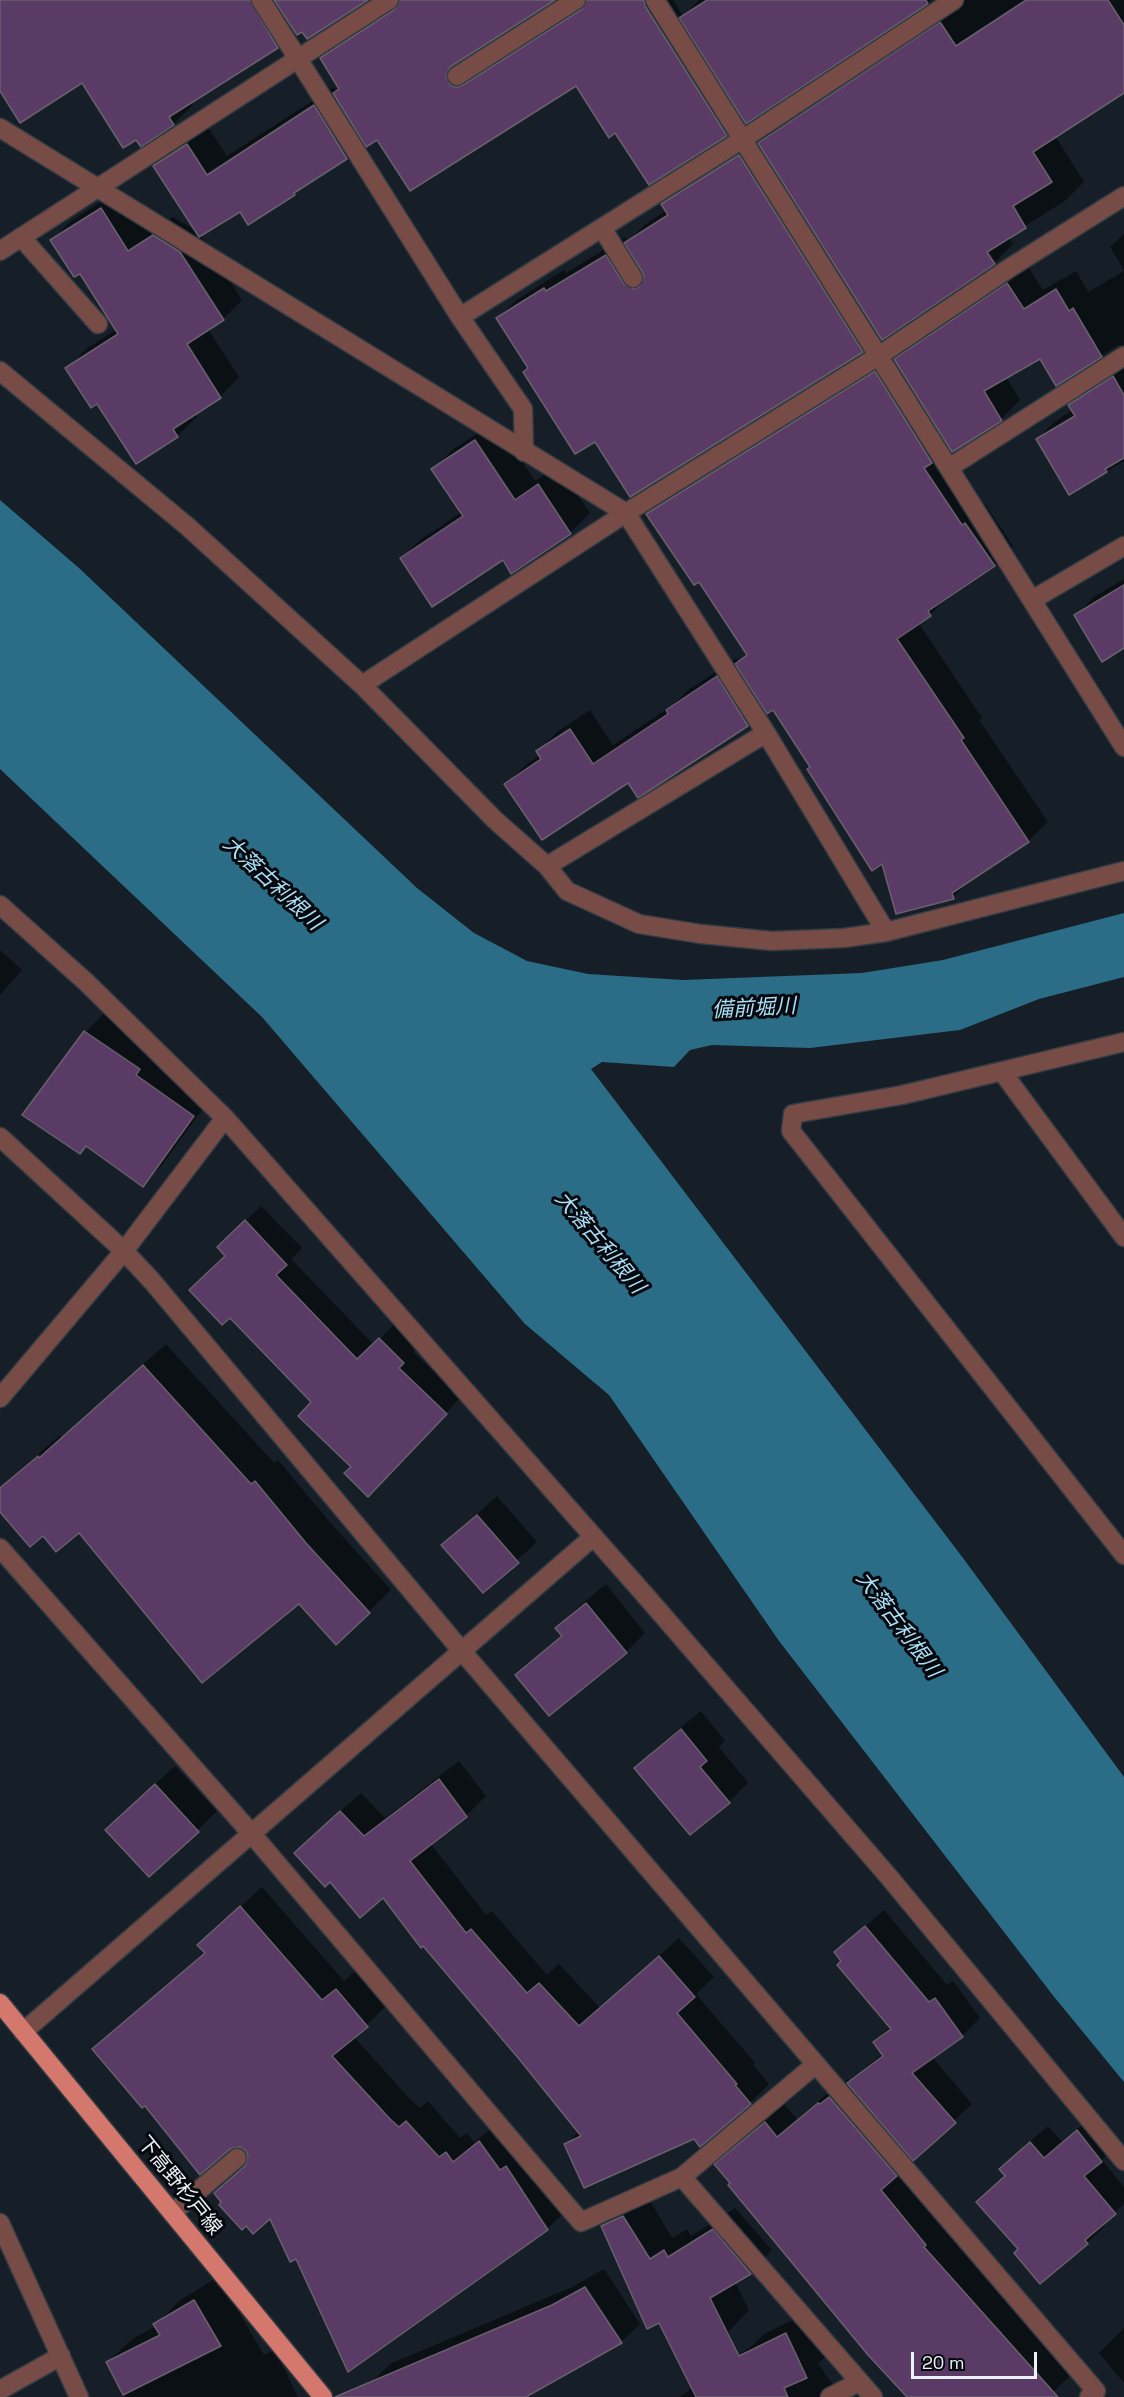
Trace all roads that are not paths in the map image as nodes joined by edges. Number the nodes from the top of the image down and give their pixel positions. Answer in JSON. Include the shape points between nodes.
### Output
{"nodes":[{"id":1,"x":261,"y":0,"type":"edge"},
{"id":2,"x":388,"y":0,"type":"edge"},
{"id":3,"x":576,"y":0,"type":"edge"},
{"id":4,"x":954,"y":0,"type":"edge"},
{"id":5,"x":662,"y":2,"type":"edge"},
{"id":6,"x":298,"y":58,"type":"junction"},
{"id":7,"x":457,"y":76,"type":"dead end"},
{"id":8,"x":0,"y":128,"type":"edge"},
{"id":9,"x":743,"y":139,"type":"junction"},
{"id":10,"x":96,"y":188,"type":"junction"},
{"id":11,"x":1124,"y":196,"type":"edge"},
{"id":12,"x":602,"y":228,"type":"junction"},
{"id":13,"x":21,"y":237,"type":"junction"},
{"id":14,"x":0,"y":251,"type":"edge"},
{"id":15,"x":633,"y":278,"type":"dead end"},
{"id":16,"x":460,"y":317,"type":"junction"},
{"id":17,"x":98,"y":324,"type":"dead end"},
{"id":18,"x":880,"y":355,"type":"junction"},
{"id":19,"x":1124,"y":356,"type":"edge"},
{"id":20,"x":0,"y":371,"type":"edge"},
{"id":21,"x":524,"y":452,"type":"junction"},
{"id":22,"x":950,"y":467,"type":"junction"},
{"id":23,"x":626,"y":513,"type":"junction"},
{"id":24,"x":1124,"y":546,"type":"edge"},
{"id":25,"x":1032,"y":600,"type":"junction"},
{"id":26,"x":362,"y":685,"type":"junction"},
{"id":27,"x":766,"y":733,"type":"junction"},
{"id":28,"x":1124,"y":747,"type":"edge"},
{"id":29,"x":547,"y":866,"type":"junction"},
{"id":30,"x":1124,"y":872,"type":"edge"},
{"id":31,"x":0,"y":905,"type":"edge"},
{"id":32,"x":886,"y":932,"type":"junction"},
{"id":33,"x":1124,"y":1042,"type":"edge"},
{"id":34,"x":1004,"y":1072,"type":"junction"},
{"id":35,"x":225,"y":1118,"type":"junction"},
{"id":36,"x":0,"y":1137,"type":"edge"},
{"id":37,"x":1124,"y":1237,"type":"edge"},
{"id":38,"x":124,"y":1251,"type":"junction"},
{"id":39,"x":0,"y":1398,"type":"edge"},
{"id":40,"x":593,"y":1537,"type":"junction"},
{"id":41,"x":0,"y":1548,"type":"edge"},
{"id":42,"x":1124,"y":1555,"type":"edge"},
{"id":43,"x":461,"y":1650,"type":"junction"},
{"id":44,"x":251,"y":1833,"type":"junction"},
{"id":45,"x":0,"y":2003,"type":"edge"},
{"id":46,"x":23,"y":2032,"type":"junction"},
{"id":47,"x":816,"y":2064,"type":"junction"},
{"id":48,"x":237,"y":2158,"type":"dead end"},
{"id":49,"x":1124,"y":2161,"type":"edge"},
{"id":50,"x":682,"y":2177,"type":"junction"},
{"id":51,"x":172,"y":2213,"type":"junction"},
{"id":52,"x":0,"y":2223,"type":"edge"},
{"id":53,"x":61,"y":2356,"type":"junction"},
{"id":54,"x":859,"y":2382,"type":"junction"},
{"id":55,"x":0,"y":2390,"type":"edge"},
{"id":56,"x":79,"y":2397,"type":"edge"},
{"id":57,"x":323,"y":2397,"type":"edge"},
{"id":58,"x":830,"y":2397,"type":"edge"},
{"id":59,"x":873,"y":2397,"type":"edge"},
{"id":60,"x":1089,"y":2397,"type":"edge"}],
"edges":[{"from":1,"to":6,"type":"street"},
{"from":2,"to":6,"type":"street"},
{"from":3,"to":7,"type":"street"},
{"from":4,"to":9,"type":"street"},
{"from":5,"to":9,"type":"street"},
{"from":6,"to":10,"type":"street"},
{"from":6,"to":16,"type":"street"},
{"from":8,"to":10,"type":"street"},
{"from":9,"to":12,"type":"street"},
{"from":9,"to":18,"type":"street"},
{"from":10,"to":13,"type":"street"},
{"from":10,"to":21,"type":"street"},
{"from":11,"to":18,"type":"street"},
{"from":12,"to":15,"type":"street"},
{"from":12,"to":16,"type":"street"},
{"from":13,"to":14,"type":"street"},
{"from":13,"to":17,"type":"street"},
{"from":16,"to":21,"type":"street","via":[[523,409]]},
{"from":18,"to":22,"type":"street"},
{"from":18,"to":23,"type":"street"},
{"from":19,"to":22,"type":"street"},
{"from":20,"to":26,"type":"street","via":[[188,526]]},
{"from":21,"to":23,"type":"street"},
{"from":22,"to":25,"type":"street"},
{"from":23,"to":26,"type":"street"},
{"from":23,"to":27,"type":"street"},
{"from":24,"to":25,"type":"street"},
{"from":25,"to":28,"type":"street"},
{"from":26,"to":29,"type":"street","via":[[495,820]]},
{"from":27,"to":29,"type":"street"},
{"from":27,"to":32,"type":"street"},
{"from":29,"to":32,"type":"street","via":[[567,891],[639,924],[772,941]]},
{"from":30,"to":32,"type":"street"},
{"from":31,"to":35,"type":"street","via":[[86,982]]},
{"from":33,"to":34,"type":"street"},
{"from":34,"to":37,"type":"street"},
{"from":34,"to":42,"type":"street","via":[[793,1114],[790,1131]]},
{"from":35,"to":38,"type":"street"},
{"from":35,"to":40,"type":"street"},
{"from":36,"to":38,"type":"street"},
{"from":38,"to":39,"type":"street"},
{"from":38,"to":43,"type":"street"},
{"from":40,"to":43,"type":"street"},
{"from":40,"to":49,"type":"street","via":[[881,1868]]},
{"from":41,"to":44,"type":"street"},
{"from":43,"to":44,"type":"street"},
{"from":43,"to":47,"type":"street"},
{"from":44,"to":46,"type":"street"},
{"from":44,"to":50,"type":"street","via":[[581,2222]]},
{"from":45,"to":46,"type":"main road","name":"下高野杉戸線"},
{"from":46,"to":51,"type":"main road","name":"下高野杉戸線"},
{"from":47,"to":50,"type":"street"},
{"from":47,"to":60,"type":"street","via":[[1096,2391]]},
{"from":48,"to":51,"type":"street"},
{"from":50,"to":54,"type":"street"},
{"from":51,"to":57,"type":"main road","name":"下高野杉戸線"},
{"from":52,"to":53,"type":"street"},
{"from":53,"to":55,"type":"street"},
{"from":53,"to":56,"type":"street"},
{"from":54,"to":58,"type":"street"},
{"from":54,"to":59,"type":"street"}]}
